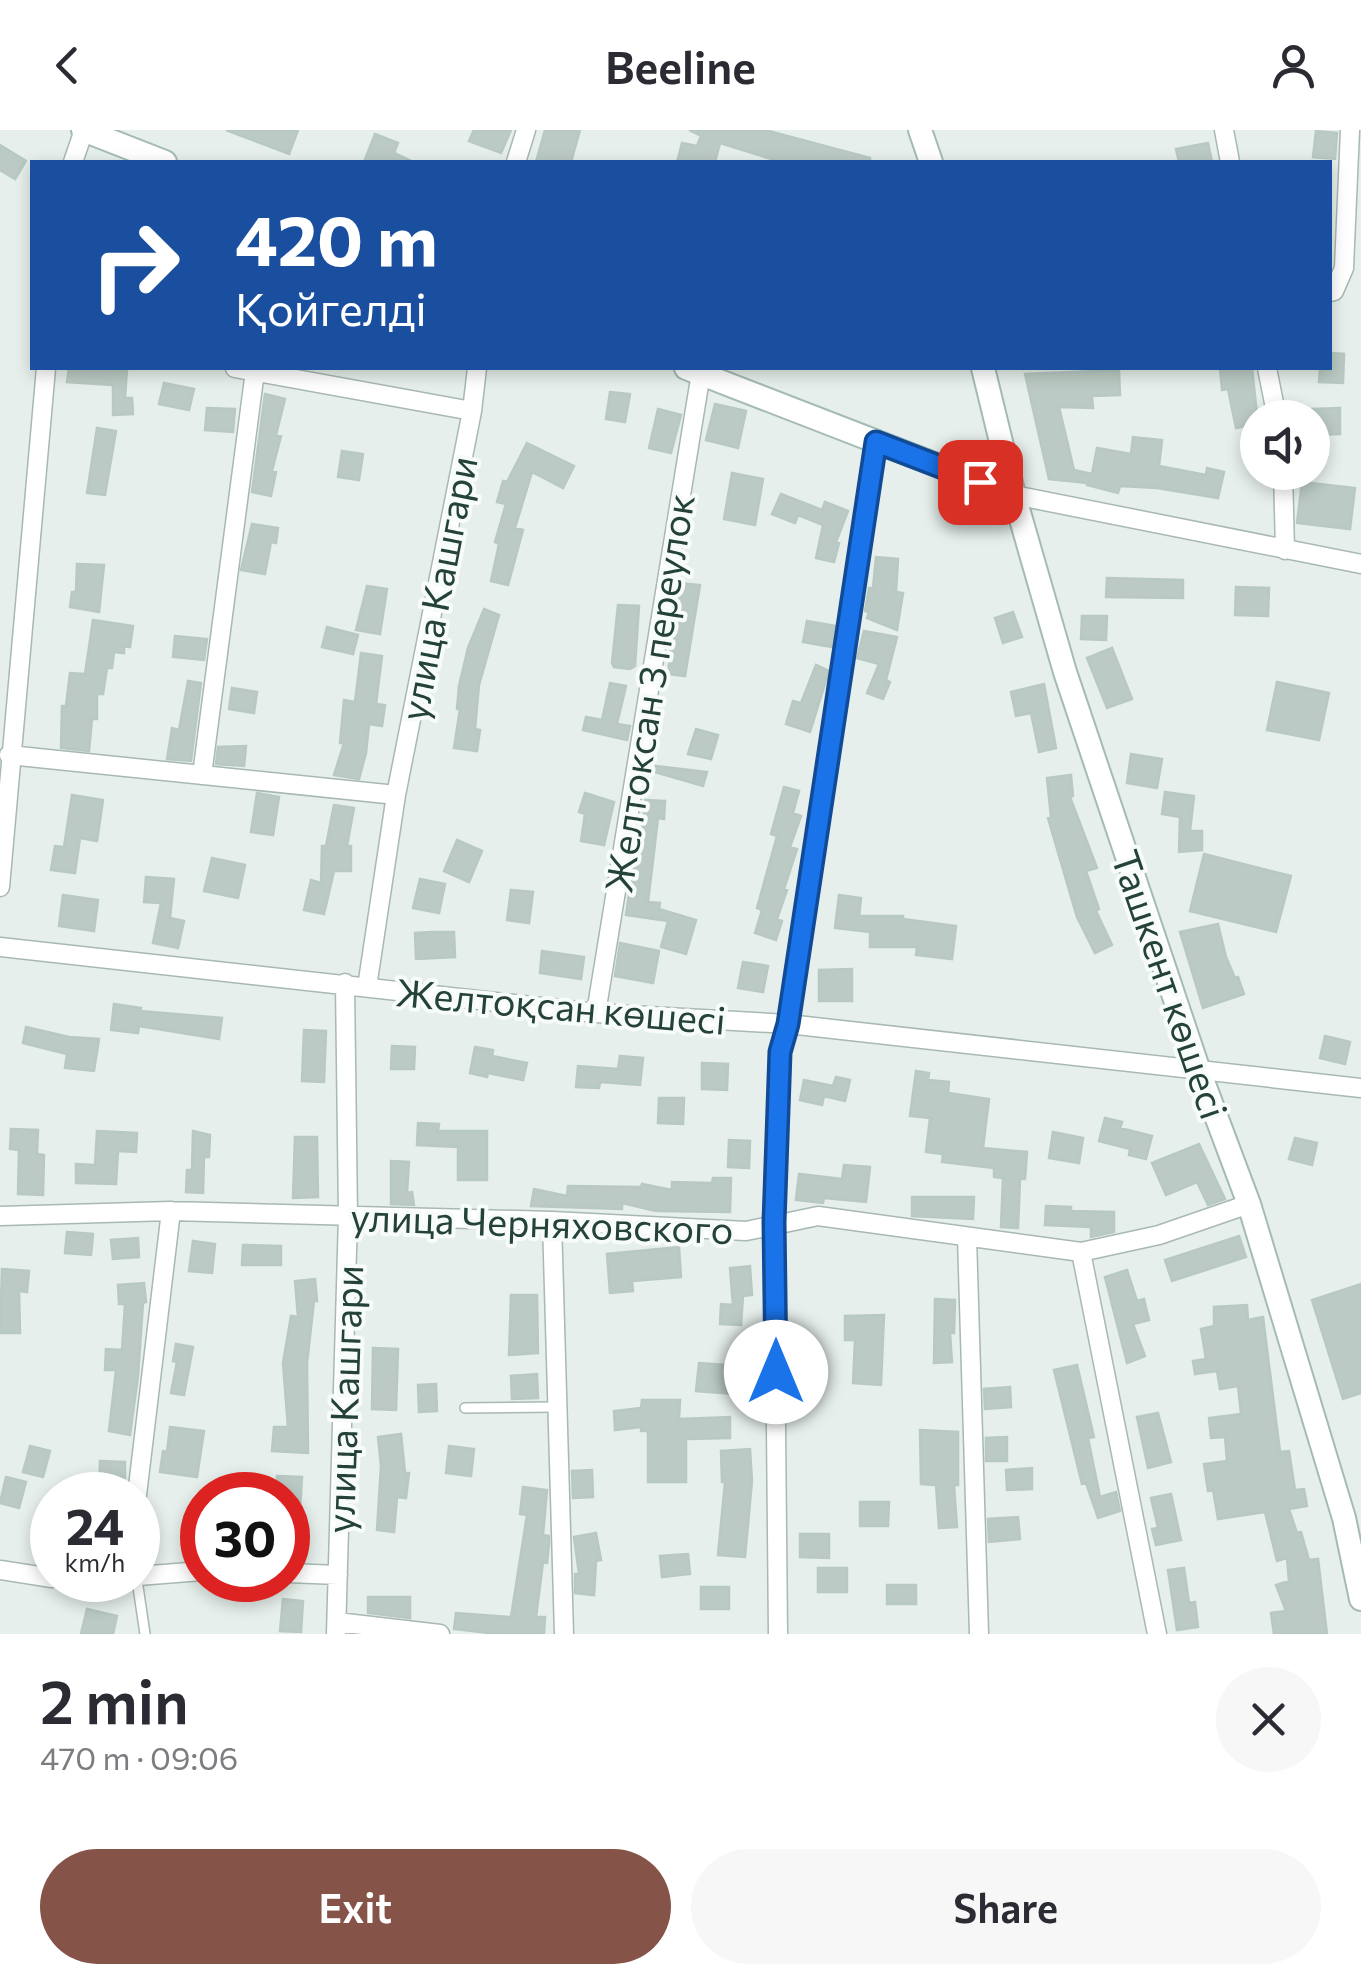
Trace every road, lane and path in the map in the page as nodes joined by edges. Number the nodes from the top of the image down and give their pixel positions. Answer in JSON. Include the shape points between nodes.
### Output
{"nodes":[{"id":1,"x":84,"y":130,"type":"edge"},
{"id":2,"x":526,"y":130,"type":"edge"},
{"id":3,"x":920,"y":130,"type":"edge"},
{"id":4,"x":1224,"y":130,"type":"edge"},
{"id":5,"x":1350,"y":130,"type":"edge"},
{"id":6,"x":129,"y":138,"type":"edge"},
{"id":7,"x":73,"y":160,"type":"edge"},
{"id":8,"x":162,"y":160,"type":"edge"},
{"id":9,"x":517,"y":160,"type":"edge"},
{"id":10,"x":930,"y":160,"type":"edge"},
{"id":11,"x":1230,"y":160,"type":"edge"},
{"id":12,"x":1332,"y":289,"type":"edge"},
{"id":13,"x":46,"y":370,"type":"edge"},
{"id":14,"x":249,"y":370,"type":"edge"},
{"id":15,"x":477,"y":370,"type":"edge"},
{"id":16,"x":693,"y":370,"type":"edge"},
{"id":17,"x":982,"y":370,"type":"edge"},
{"id":18,"x":1268,"y":370,"type":"edge"},
{"id":19,"x":256,"y":371,"type":"junction"},
{"id":20,"x":1274,"y":400,"type":"edge"},
{"id":21,"x":472,"y":411,"type":"junction"},
{"id":22,"x":876,"y":442,"type":"junction"},
{"id":23,"x":1283,"y":490,"type":"edge"},
{"id":24,"x":1014,"y":496,"type":"junction"},
{"id":25,"x":1285,"y":550,"type":"junction"},
{"id":26,"x":1361,"y":564,"type":"edge"},
{"id":27,"x":9,"y":755,"type":"junction"},
{"id":28,"x":202,"y":774,"type":"junction"},
{"id":29,"x":396,"y":795,"type":"junction"},
{"id":30,"x":0,"y":887,"type":"edge"},
{"id":31,"x":0,"y":947,"type":"edge"},
{"id":32,"x":344,"y":983,"type":"junction"},
{"id":33,"x":367,"y":987,"type":"junction"},
{"id":34,"x":596,"y":1013,"type":"junction"},
{"id":35,"x":788,"y":1024,"type":"junction"},
{"id":36,"x":1198,"y":1068,"type":"junction"},
{"id":37,"x":1361,"y":1088,"type":"edge"},
{"id":38,"x":1249,"y":1204,"type":"junction"},
{"id":39,"x":172,"y":1212,"type":"junction"},
{"id":40,"x":0,"y":1216,"type":"edge"},
{"id":41,"x":348,"y":1216,"type":"junction"},
{"id":42,"x":552,"y":1221,"type":"junction"},
{"id":43,"x":774,"y":1222,"type":"junction"},
{"id":44,"x":967,"y":1237,"type":"junction"},
{"id":45,"x":1081,"y":1252,"type":"junction"},
{"id":46,"x":556,"y":1407,"type":"junction"},
{"id":47,"x":465,"y":1408,"type":"dead end"},
{"id":48,"x":140,"y":1472,"type":"edge"},
{"id":49,"x":1353,"y":1515,"type":"edge"},
{"id":50,"x":0,"y":1570,"type":"edge"},
{"id":51,"x":310,"y":1574,"type":"edge"},
{"id":52,"x":30,"y":1575,"type":"edge"},
{"id":53,"x":338,"y":1575,"type":"junction"},
{"id":54,"x":1361,"y":1599,"type":"edge"},
{"id":55,"x":141,"y":1602,"type":"edge"},
{"id":56,"x":337,"y":1628,"type":"edge"},
{"id":57,"x":146,"y":1634,"type":"edge"},
{"id":58,"x":440,"y":1634,"type":"edge"},
{"id":59,"x":564,"y":1634,"type":"edge"},
{"id":60,"x":778,"y":1634,"type":"edge"},
{"id":61,"x":979,"y":1634,"type":"edge"},
{"id":62,"x":1158,"y":1634,"type":"edge"}],
"edges":[{"from":1,"to":6,"type":"main road"},
{"from":1,"to":7,"type":"street"},
{"from":2,"to":9,"type":"street"},
{"from":3,"to":10,"type":"main road"},
{"from":4,"to":11,"type":"street"},
{"from":5,"to":12,"type":"street","via":[[1344,268]]},
{"from":6,"to":8,"type":"main road"},
{"from":13,"to":27,"type":"street"},
{"from":14,"to":19,"type":"street"},
{"from":15,"to":21,"type":"street","name":"улица Кашгари"},
{"from":16,"to":22,"type":"main road"},
{"from":16,"to":34,"type":"street","name":"Желтоксан 3 переулок"},
{"from":17,"to":24,"type":"main road","name":"Ташкент көшесі"},
{"from":18,"to":20,"type":"street"},
{"from":19,"to":21,"type":"street"},
{"from":19,"to":28,"type":"street"},
{"from":21,"to":29,"type":"street","name":"улица Кашгари"},
{"from":22,"to":24,"type":"main road"},
{"from":22,"to":35,"type":"street"},
{"from":23,"to":25,"type":"street"},
{"from":24,"to":25,"type":"street"},
{"from":24,"to":36,"type":"main road","name":"Ташкент көшесі","via":[[1065,672]]},
{"from":25,"to":26,"type":"street"},
{"from":27,"to":28,"type":"street"},
{"from":27,"to":30,"type":"street"},
{"from":28,"to":29,"type":"street"},
{"from":29,"to":33,"type":"street","name":"улица Кашгари"},
{"from":31,"to":32,"type":"street","name":"Желтоқсан көшесі"},
{"from":32,"to":33,"type":"street","name":"Желтоқсан көшесі"},
{"from":32,"to":41,"type":"street","name":"улица Кашгари"},
{"from":33,"to":34,"type":"street","name":"Желтоқсан көшесі"},
{"from":34,"to":35,"type":"street","name":"Желтоқсан көшесі"},
{"from":35,"to":36,"type":"street","name":"Желтоқсан көшесі"},
{"from":35,"to":43,"type":"street","via":[[780,1052]]},
{"from":36,"to":37,"type":"street","name":"Желтоқсан көшесі"},
{"from":36,"to":38,"type":"main road","name":"Ташкент көшесі"},
{"from":38,"to":45,"type":"street","name":"улица Черняховского"},
{"from":38,"to":49,"type":"main road","name":"Ташкент көшесі"},
{"from":39,"to":40,"type":"street","name":"улица Черняховского"},
{"from":39,"to":41,"type":"street","name":"улица Черняховского"},
{"from":39,"to":48,"type":"street"},
{"from":41,"to":42,"type":"street","name":"улица Черняховского"},
{"from":41,"to":53,"type":"street","name":"улица Кашгари"},
{"from":42,"to":43,"type":"street","name":"улица Черняховского","via":[[746,1231]]},
{"from":42,"to":46,"type":"street"},
{"from":43,"to":44,"type":"street","name":"улица Черняховского","via":[[818,1216]]},
{"from":43,"to":60,"type":"street"},
{"from":44,"to":45,"type":"street","name":"улица Черняховского"},
{"from":44,"to":61,"type":"street"},
{"from":45,"to":62,"type":"street"},
{"from":46,"to":47,"type":"lane"},
{"from":46,"to":59,"type":"street"},
{"from":49,"to":54,"type":"main road","name":"Ташкент көшесі"},
{"from":50,"to":52,"type":"street"},
{"from":51,"to":53,"type":"street"},
{"from":53,"to":56,"type":"street","name":"улица Кашгари"},
{"from":55,"to":57,"type":"lane"},
{"from":56,"to":58,"type":"street"}]}
